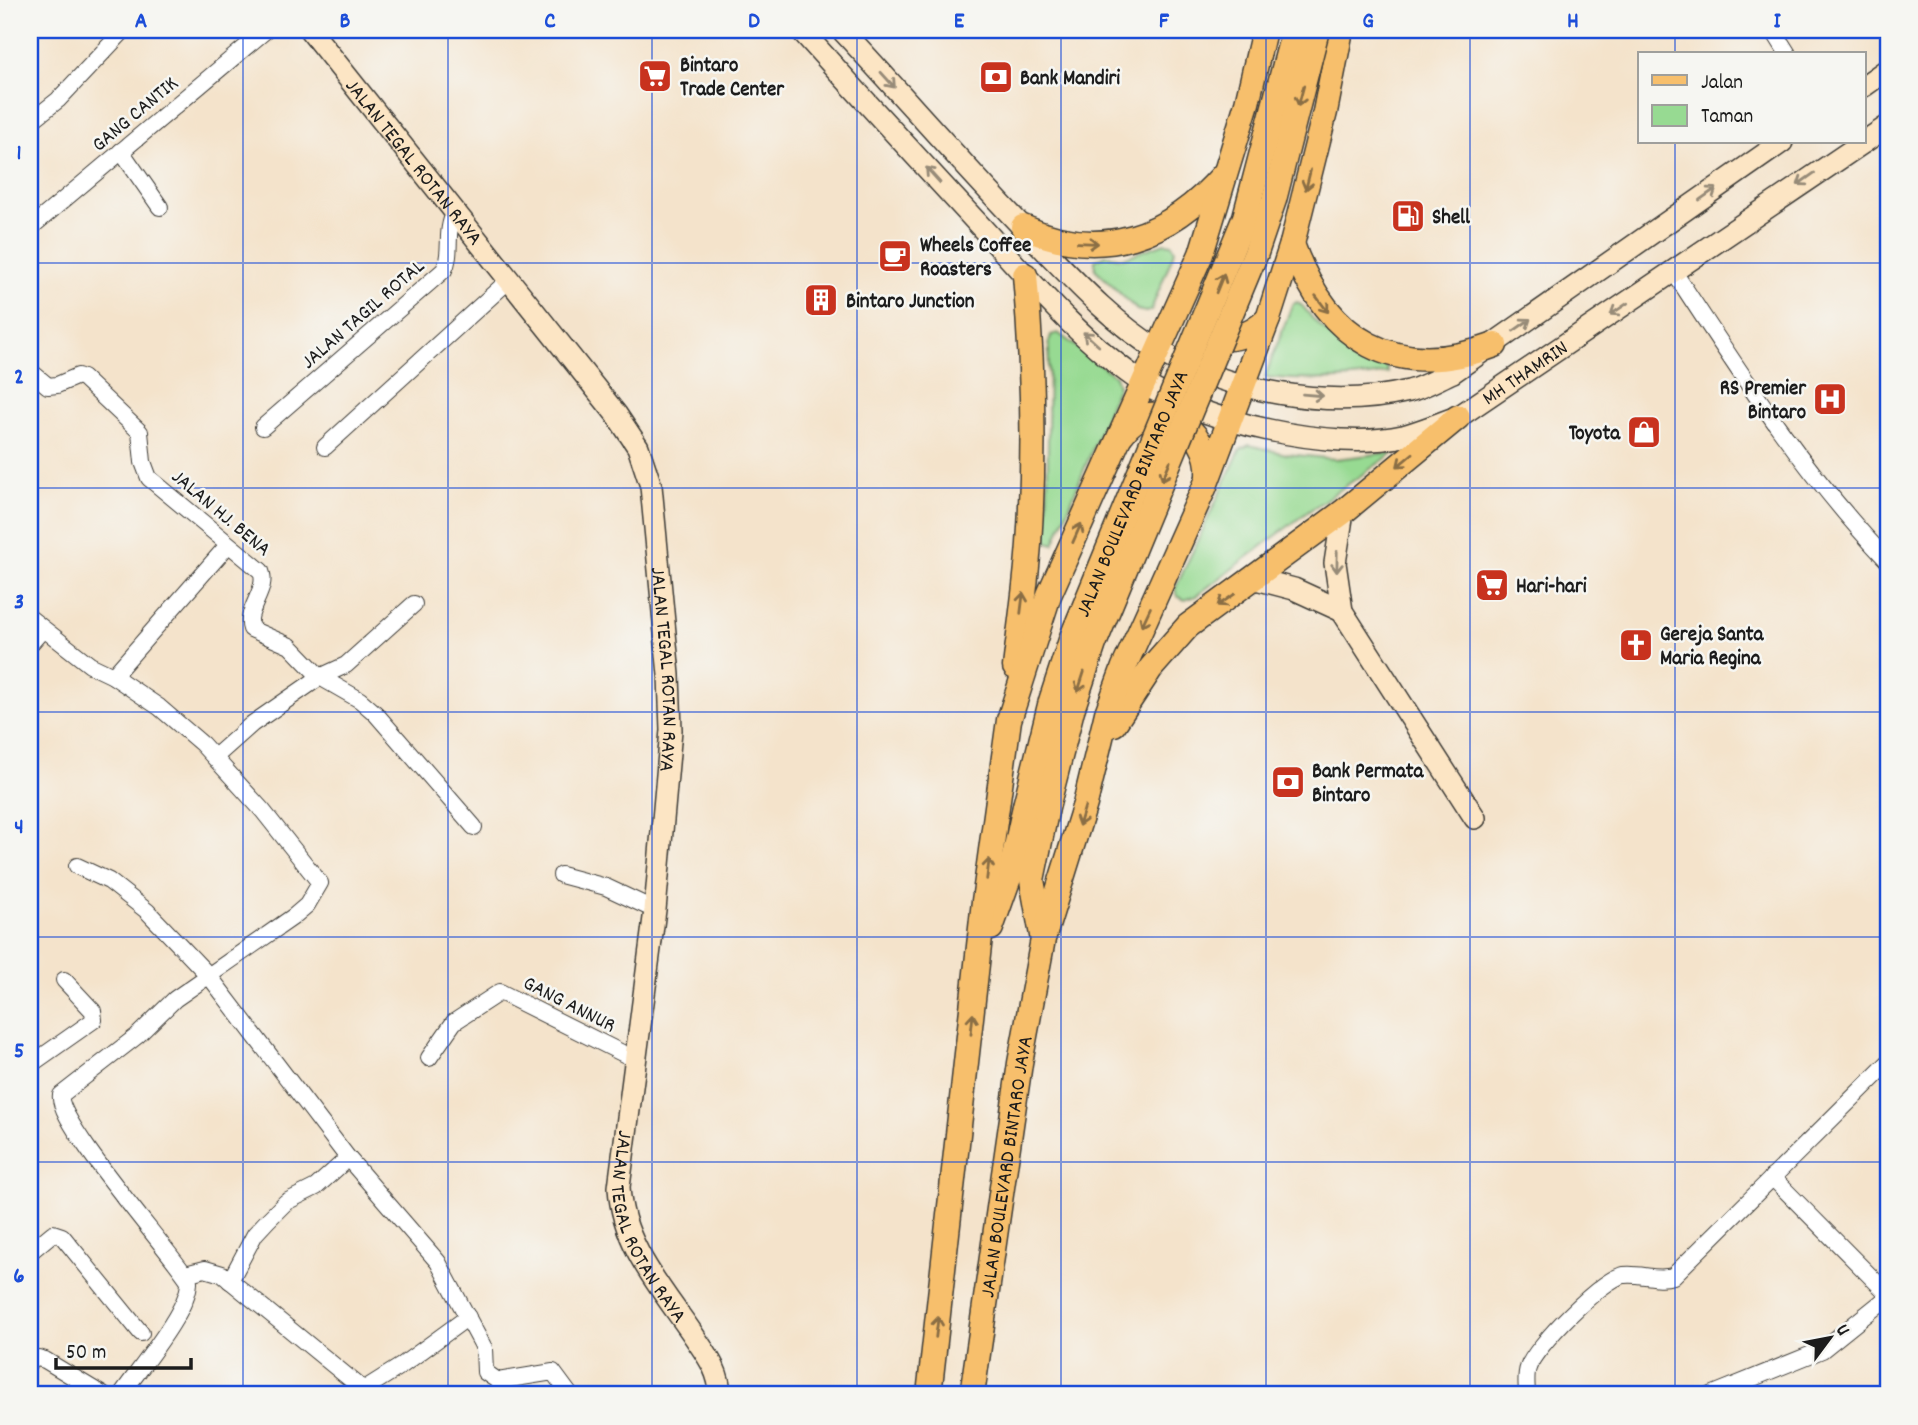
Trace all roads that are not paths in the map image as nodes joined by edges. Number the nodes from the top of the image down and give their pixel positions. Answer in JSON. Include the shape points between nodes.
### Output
{"nodes":[{"id":1,"x":124,"y":30,"type":"edge"},
{"id":2,"x":266,"y":30,"type":"edge"},
{"id":3,"x":310,"y":30,"type":"edge"},
{"id":4,"x":801,"y":30,"type":"edge"},
{"id":5,"x":842,"y":30,"type":"edge"},
{"id":6,"x":1264,"y":30,"type":"edge"},
{"id":7,"x":1294,"y":30,"type":"edge"},
{"id":8,"x":1317,"y":30,"type":"edge"},
{"id":9,"x":1341,"y":30,"type":"edge"},
{"id":10,"x":1773,"y":30,"type":"edge"},
{"id":11,"x":1787,"y":52,"type":"edge"},
{"id":12,"x":1888,"y":69,"type":"edge"},
{"id":13,"x":1866,"y":85,"type":"edge"},
{"id":14,"x":30,"y":122,"type":"edge"},
{"id":15,"x":1888,"y":126,"type":"edge"},
{"id":16,"x":1866,"y":141,"type":"edge"},
{"id":17,"x":1779,"y":144,"type":"edge"},
{"id":18,"x":1861,"y":144,"type":"edge"},
{"id":19,"x":121,"y":151,"type":"junction"},
{"id":20,"x":1228,"y":170,"type":"junction"},
{"id":21,"x":160,"y":207,"type":"dead end"},
{"id":22,"x":454,"y":212,"type":"junction"},
{"id":23,"x":1023,"y":227,"type":"junction"},
{"id":24,"x":30,"y":228,"type":"edge"},
{"id":25,"x":1292,"y":244,"type":"junction"},
{"id":26,"x":1674,"y":272,"type":"junction"},
{"id":27,"x":1025,"y":275,"type":"junction"},
{"id":28,"x":509,"y":280,"type":"junction"},
{"id":29,"x":1184,"y":294,"type":"junction"},
{"id":30,"x":1268,"y":319,"type":"junction"},
{"id":31,"x":1495,"y":345,"type":"junction"},
{"id":32,"x":1158,"y":349,"type":"junction"},
{"id":33,"x":30,"y":371,"type":"edge"},
{"id":34,"x":1143,"y":383,"type":"junction"},
{"id":35,"x":1246,"y":384,"type":"junction"},
{"id":36,"x":1458,"y":417,"type":"junction"},
{"id":37,"x":1231,"y":419,"type":"junction"},
{"id":38,"x":263,"y":427,"type":"dead end"},
{"id":39,"x":1118,"y":440,"type":"junction"},
{"id":40,"x":324,"y":447,"type":"dead end"},
{"id":41,"x":1205,"y":486,"type":"junction"},
{"id":42,"x":1343,"y":512,"type":"junction"},
{"id":43,"x":228,"y":545,"type":"junction"},
{"id":44,"x":1888,"y":561,"type":"edge"},
{"id":45,"x":1256,"y":579,"type":"junction"},
{"id":46,"x":414,"y":604,"type":"dead end"},
{"id":47,"x":1342,"y":611,"type":"junction"},
{"id":48,"x":30,"y":618,"type":"edge"},
{"id":49,"x":43,"y":629,"type":"junction"},
{"id":50,"x":30,"y":644,"type":"edge"},
{"id":51,"x":113,"y":677,"type":"junction"},
{"id":52,"x":320,"y":677,"type":"junction"},
{"id":53,"x":1009,"y":720,"type":"junction"},
{"id":54,"x":1100,"y":750,"type":"junction"},
{"id":55,"x":215,"y":757,"type":"junction"},
{"id":56,"x":1036,"y":809,"type":"junction"},
{"id":57,"x":1475,"y":818,"type":"dead end"},
{"id":58,"x":474,"y":827,"type":"dead end"},
{"id":59,"x":77,"y":866,"type":"dead end"},
{"id":60,"x":561,"y":874,"type":"dead end"},
{"id":61,"x":655,"y":910,"type":"junction"},
{"id":62,"x":1043,"y":939,"type":"junction"},
{"id":63,"x":979,"y":961,"type":"junction"},
{"id":64,"x":210,"y":976,"type":"junction"},
{"id":65,"x":64,"y":980,"type":"dead end"},
{"id":66,"x":429,"y":1058,"type":"dead end"},
{"id":67,"x":634,"y":1059,"type":"junction"},
{"id":68,"x":1888,"y":1063,"type":"edge"},
{"id":69,"x":30,"y":1065,"type":"edge"},
{"id":70,"x":348,"y":1158,"type":"junction"},
{"id":71,"x":1772,"y":1177,"type":"junction"},
{"id":72,"x":30,"y":1252,"type":"edge"},
{"id":73,"x":184,"y":1274,"type":"junction"},
{"id":74,"x":230,"y":1281,"type":"junction"},
{"id":75,"x":1888,"y":1296,"type":"edge"},
{"id":76,"x":468,"y":1317,"type":"junction"},
{"id":77,"x":141,"y":1333,"type":"dead end"},
{"id":78,"x":30,"y":1361,"type":"edge"},
{"id":79,"x":1730,"y":1392,"type":"edge"},
{"id":80,"x":362,"y":1393,"type":"edge"},
{"id":81,"x":103,"y":1395,"type":"edge"},
{"id":82,"x":121,"y":1395,"type":"edge"},
{"id":83,"x":570,"y":1395,"type":"edge"},
{"id":84,"x":719,"y":1395,"type":"edge"},
{"id":85,"x":929,"y":1395,"type":"edge"},
{"id":86,"x":972,"y":1395,"type":"edge"},
{"id":87,"x":1527,"y":1395,"type":"edge"},
{"id":88,"x":1711,"y":1395,"type":"edge"}],
"edges":[{"from":1,"to":14,"type":"street","via":[[58,100]]},
{"from":2,"to":19,"type":"street","name":"GANG CANTIK"},
{"from":3,"to":22,"type":"main road","name":"JALAN TEGAL ROTAN RAYA"},
{"from":27,"to":4,"type":"main road","name":"MH THAMRIN","one_way":true},
{"from":5,"to":23,"type":"main road","name":"MH THAMRIN","one_way":true},
{"from":6,"to":20,"type":"main road","name":"JALAN BOULEVARD BINTARO JAYA"},
{"from":56,"to":7,"type":"main road","name":"JALAN BOULEVARD BINTARO JAYA","one_way":true,"bridge":true,"via":[[1048,713],[1072,637],[1245,217]]},
{"from":8,"to":56,"type":"main road","name":"JALAN BOULEVARD BINTARO JAYA","one_way":true,"bridge":true,"via":[[1265,228],[1094,644]]},
{"from":9,"to":25,"type":"main road","name":"JALAN BOULEVARD BINTARO JAYA","one_way":true},
{"from":10,"to":11,"type":"street"},
{"from":12,"to":13,"type":"main road"},
{"from":15,"to":16,"type":"main road","name":"MH THAMRIN"},
{"from":31,"to":17,"type":"main road","name":"MH THAMRIN","one_way":true},
{"from":18,"to":26,"type":"main road","name":"MH THAMRIN","one_way":true},
{"from":19,"to":21,"type":"street"},
{"from":19,"to":24,"type":"street","name":"GANG CANTIK"},
{"from":23,"to":20,"type":"main road","one_way":true,"via":[[1052,239],[1084,244],[1132,239],[1188,210]]},
{"from":20,"to":29,"type":"main road","name":"JALAN BOULEVARD BINTARO JAYA"},
{"from":22,"to":28,"type":"main road","name":"JALAN TEGAL ROTAN RAYA"},
{"from":22,"to":38,"type":"street","name":"JALAN TAGIL ROTAL","via":[[447,227],[444,270]]},
{"from":23,"to":32,"type":"main road","name":"MH THAMRIN","via":[[1077,283]]},
{"from":25,"to":30,"type":"main road","name":"JALAN BOULEVARD BINTARO JAYA"},
{"from":25,"to":31,"type":"main road","one_way":true,"via":[[1323,306],[1370,346],[1422,360],[1461,356]]},
{"from":26,"to":36,"type":"main road","name":"MH THAMRIN","one_way":true},
{"from":26,"to":44,"type":"street","via":[[1794,452]]},
{"from":34,"to":27,"type":"main road","name":"MH THAMRIN","one_way":true,"via":[[1062,314]]},
{"from":53,"to":27,"type":"main road","one_way":true,"via":[[1029,544],[1032,400]]},
{"from":28,"to":40,"type":"street"},
{"from":28,"to":61,"type":"main road","name":"JALAN TEGAL ROTAN RAYA","via":[[616,414],[638,447],[648,475],[671,730]]},
{"from":29,"to":30,"type":"main road","via":[[1186,320],[1212,336],[1246,335]]},
{"from":29,"to":32,"type":"main road","name":"JALAN BOULEVARD BINTARO JAYA"},
{"from":30,"to":35,"type":"main road","name":"JALAN BOULEVARD BINTARO JAYA"},
{"from":35,"to":31,"type":"main road","name":"MH THAMRIN","one_way":true,"via":[[1317,396],[1400,392],[1453,372]]},
{"from":32,"to":34,"type":"main road","name":"JALAN BOULEVARD BINTARO JAYA"},
{"from":32,"to":35,"type":"main road","name":"MH THAMRIN","via":[[1211,374]]},
{"from":33,"to":43,"type":"street","name":"JALAN HJ. BENA","via":[[48,386],[83,378],[140,432],[149,478]]},
{"from":34,"to":37,"type":"main road","name":"MH THAMRIN"},
{"from":34,"to":39,"type":"main road","name":"JALAN BOULEVARD BINTARO JAYA"},
{"from":35,"to":37,"type":"main road","name":"JALAN BOULEVARD BINTARO JAYA"},
{"from":36,"to":37,"type":"main road","name":"MH THAMRIN","via":[[1402,436],[1353,439],[1293,434]]},
{"from":36,"to":42,"type":"main road","one_way":true},
{"from":37,"to":41,"type":"main road","name":"JALAN BOULEVARD BINTARO JAYA"},
{"from":39,"to":41,"type":"main road","via":[[1138,417],[1159,415],[1185,424],[1208,458]]},
{"from":53,"to":39,"type":"main road","name":"JALAN BOULEVARD BINTARO JAYA","one_way":true,"via":[[1049,596]]},
{"from":41,"to":54,"type":"main road","name":"JALAN BOULEVARD BINTARO JAYA","one_way":true,"via":[[1124,667],[1107,713]]},
{"from":42,"to":45,"type":"main road"},
{"from":42,"to":47,"type":"main road","one_way":true,"via":[[1335,563]]},
{"from":43,"to":51,"type":"street"},
{"from":43,"to":52,"type":"street","name":"JALAN HJ. BENA","via":[[263,576],[249,621],[251,629],[290,646]]},
{"from":45,"to":47,"type":"main road","via":[[1294,589]]},
{"from":45,"to":54,"type":"main road","one_way":true,"via":[[1188,626],[1163,653]]},
{"from":46,"to":52,"type":"street","via":[[346,665]]},
{"from":47,"to":57,"type":"main road"},
{"from":48,"to":49,"type":"street"},
{"from":49,"to":50,"type":"street"},
{"from":49,"to":51,"type":"street","via":[[90,666]]},
{"from":51,"to":55,"type":"street","via":[[159,707]]},
{"from":52,"to":55,"type":"street","via":[[252,724]]},
{"from":52,"to":58,"type":"street","name":"JALAN HJ. BENA","via":[[375,713]]},
{"from":63,"to":53,"type":"main road","name":"JALAN BOULEVARD BINTARO JAYA","one_way":true},
{"from":54,"to":62,"type":"main road","name":"JALAN BOULEVARD BINTARO JAYA","one_way":true},
{"from":55,"to":64,"type":"street","via":[[320,883],[307,905]]},
{"from":56,"to":62,"type":"main road","name":"JALAN BOULEVARD BINTARO JAYA","via":[[1032,880]]},
{"from":56,"to":63,"type":"main road","name":"JALAN BOULEVARD BINTARO JAYA"},
{"from":59,"to":64,"type":"street","via":[[108,881],[147,911]]},
{"from":60,"to":61,"type":"street","via":[[606,887]]},
{"from":61,"to":67,"type":"main road","name":"JALAN TEGAL ROTAN RAYA"},
{"from":62,"to":86,"type":"main road","name":"JALAN BOULEVARD BINTARO JAYA","via":[[1021,1052]]},
{"from":85,"to":63,"type":"main road","name":"JALAN BOULEVARD BINTARO JAYA","one_way":true},
{"from":64,"to":70,"type":"street"},
{"from":64,"to":73,"type":"street","via":[[176,999],[137,1036],[65,1091],[60,1100],[79,1137]]},
{"from":65,"to":69,"type":"street","via":[[93,1011],[94,1020]]},
{"from":66,"to":67,"type":"street","name":"GANG ANNUR","via":[[454,1022],[500,992]]},
{"from":67,"to":84,"type":"main road","name":"JALAN TEGAL ROTAN RAYA","via":[[620,1205],[636,1251],[715,1367]]},
{"from":68,"to":71,"type":"street"},
{"from":70,"to":74,"type":"street","via":[[268,1220],[255,1234]]},
{"from":70,"to":76,"type":"street","via":[[432,1255]]},
{"from":71,"to":75,"type":"street"},
{"from":71,"to":87,"type":"street","via":[[1672,1276],[1623,1275],[1585,1300],[1528,1367]]},
{"from":72,"to":77,"type":"street","via":[[44,1237],[62,1236]]},
{"from":73,"to":74,"type":"street","via":[[213,1269]]},
{"from":73,"to":82,"type":"street","via":[[189,1294],[181,1311]]},
{"from":74,"to":80,"type":"street"},
{"from":75,"to":79,"type":"street","via":[[1822,1350]]},
{"from":76,"to":80,"type":"street"},
{"from":76,"to":83,"type":"street","via":[[484,1348],[485,1372],[498,1381],[553,1372]]},
{"from":78,"to":81,"type":"street","via":[[45,1360]]},
{"from":79,"to":88,"type":"street"}]}
